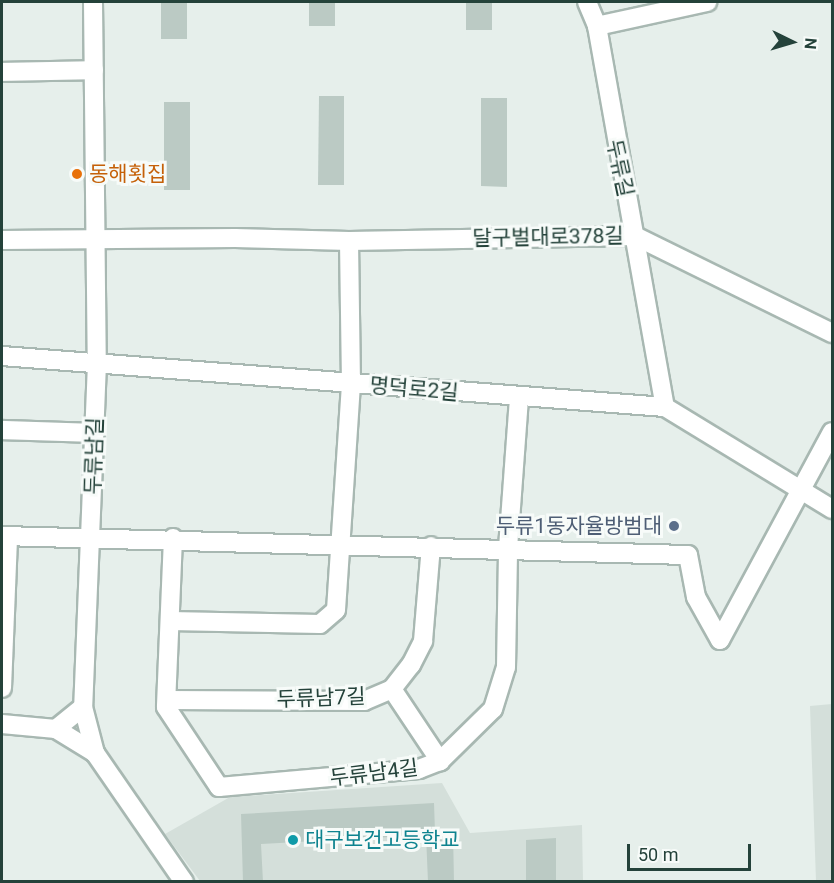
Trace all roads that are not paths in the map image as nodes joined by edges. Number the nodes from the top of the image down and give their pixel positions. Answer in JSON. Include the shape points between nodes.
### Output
{"nodes":[{"id":1,"x":93,"y":2,"type":"edge"},
{"id":2,"x":587,"y":2,"type":"edge"},
{"id":3,"x":707,"y":2,"type":"edge"},
{"id":4,"x":597,"y":26,"type":"junction"},
{"id":5,"x":94,"y":70,"type":"junction"},
{"id":6,"x":2,"y":72,"type":"edge"},
{"id":7,"x":635,"y":236,"type":"junction"},
{"id":8,"x":2,"y":240,"type":"edge"},
{"id":9,"x":96,"y":240,"type":"junction"},
{"id":10,"x":349,"y":242,"type":"junction"},
{"id":11,"x":832,"y":333,"type":"edge"},
{"id":12,"x":2,"y":356,"type":"edge"},
{"id":13,"x":97,"y":363,"type":"junction"},
{"id":14,"x":351,"y":384,"type":"junction"},
{"id":15,"x":519,"y":397,"type":"junction"},
{"id":16,"x":665,"y":407,"type":"junction"},
{"id":17,"x":2,"y":430,"type":"edge"},
{"id":18,"x":832,"y":432,"type":"edge"},
{"id":19,"x":95,"y":433,"type":"junction"},
{"id":20,"x":802,"y":492,"type":"junction"},
{"id":21,"x":832,"y":510,"type":"edge"},
{"id":22,"x":5,"y":536,"type":"edge"},
{"id":23,"x":90,"y":537,"type":"junction"},
{"id":24,"x":173,"y":538,"type":"junction"},
{"id":25,"x":343,"y":543,"type":"junction"},
{"id":26,"x":431,"y":546,"type":"junction"},
{"id":27,"x":508,"y":548,"type":"junction"},
{"id":28,"x":3,"y":620,"type":"edge"},
{"id":29,"x":170,"y":621,"type":"junction"},
{"id":30,"x":2,"y":688,"type":"edge"},
{"id":31,"x":392,"y":689,"type":"junction"},
{"id":32,"x":166,"y":700,"type":"junction"},
{"id":33,"x":82,"y":707,"type":"junction"},
{"id":34,"x":2,"y":724,"type":"edge"},
{"id":35,"x":56,"y":729,"type":"junction"},
{"id":36,"x":95,"y":753,"type":"junction"},
{"id":37,"x":440,"y":761,"type":"junction"},
{"id":38,"x":184,"y":882,"type":"edge"}],
"edges":[{"from":1,"to":5,"type":"street","name":"두류남길"},
{"from":2,"to":4,"type":"street","name":"두류길"},
{"from":3,"to":4,"type":"street"},
{"from":4,"to":7,"type":"street","name":"두류길","via":[[613,135]]},
{"from":5,"to":6,"type":"street"},
{"from":5,"to":9,"type":"street","name":"두류남길"},
{"from":7,"to":10,"type":"street","name":"달구벌대로378길"},
{"from":7,"to":11,"type":"street","name":"달구벌대로378길"},
{"from":7,"to":16,"type":"street","name":"두류길"},
{"from":8,"to":9,"type":"street","name":"달구벌대로378길"},
{"from":9,"to":10,"type":"street","name":"달구벌대로378길","via":[[235,238]]},
{"from":9,"to":13,"type":"street","name":"두류남길"},
{"from":10,"to":14,"type":"street"},
{"from":12,"to":13,"type":"street","name":"명덕로2길"},
{"from":13,"to":14,"type":"street","name":"명덕로2길"},
{"from":13,"to":19,"type":"street","name":"두류남길"},
{"from":14,"to":15,"type":"street","name":"명덕로2길"},
{"from":14,"to":25,"type":"street"},
{"from":15,"to":16,"type":"street","name":"명덕로2길"},
{"from":15,"to":27,"type":"street","name":"두류남4길"},
{"from":16,"to":20,"type":"street","name":"명덕로2길"},
{"from":17,"to":19,"type":"street"},
{"from":18,"to":20,"type":"street"},
{"from":19,"to":23,"type":"street","name":"두류남길"},
{"from":20,"to":21,"type":"street","name":"명덕로2길"},
{"from":20,"to":27,"type":"street","via":[[720,640],[696,597],[688,555]]},
{"from":22,"to":23,"type":"street"},
{"from":22,"to":28,"type":"street"},
{"from":23,"to":24,"type":"street"},
{"from":23,"to":33,"type":"street","name":"두류남길"},
{"from":24,"to":25,"type":"street"},
{"from":24,"to":29,"type":"street","name":"두류남4길"},
{"from":25,"to":26,"type":"street"},
{"from":25,"to":29,"type":"street","via":[[336,610],[320,624]]},
{"from":26,"to":27,"type":"street"},
{"from":26,"to":31,"type":"street","name":"두류남7길","via":[[423,641]]},
{"from":27,"to":37,"type":"street","name":"두류남4길","via":[[506,667],[493,709]]},
{"from":28,"to":30,"type":"street"},
{"from":29,"to":32,"type":"street","name":"두류남4길"},
{"from":31,"to":32,"type":"street","name":"두류남7길","via":[[364,701]]},
{"from":31,"to":37,"type":"street"},
{"from":32,"to":37,"type":"street","name":"두류남4길","via":[[166,707],[219,788],[419,769]]},
{"from":33,"to":35,"type":"street"},
{"from":33,"to":36,"type":"street","name":"두류남길"},
{"from":34,"to":35,"type":"street"},
{"from":35,"to":36,"type":"street"},
{"from":36,"to":38,"type":"street","name":"두류남길"}]}
